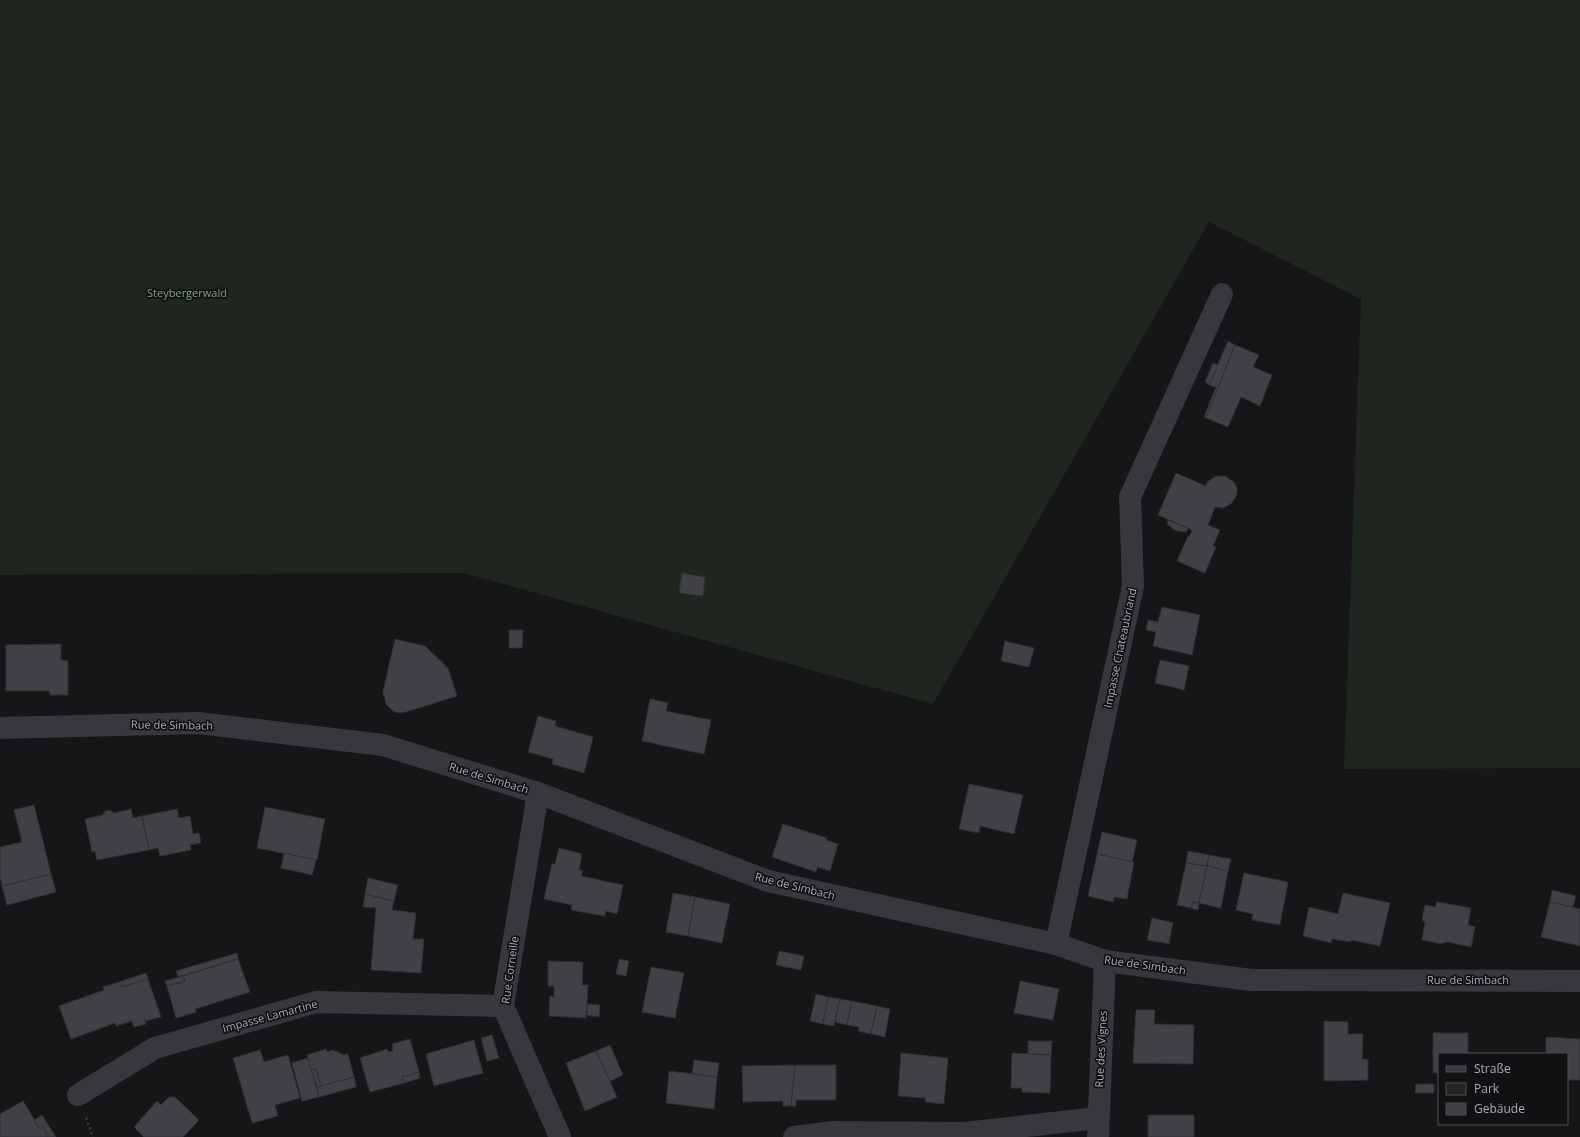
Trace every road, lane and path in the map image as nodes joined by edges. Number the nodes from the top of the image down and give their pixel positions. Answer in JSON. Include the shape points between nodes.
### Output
{"nodes":[{"id":1,"x":1222,"y":294,"type":"dead end"},
{"id":2,"x":0,"y":728,"type":"edge"},
{"id":3,"x":538,"y":794,"type":"junction"},
{"id":4,"x":1056,"y":944,"type":"junction"},
{"id":5,"x":1105,"y":960,"type":"junction"},
{"id":6,"x":1580,"y":981,"type":"edge"},
{"id":7,"x":503,"y":1006,"type":"junction"},
{"id":8,"x":78,"y":1095,"type":"dead end"},
{"id":9,"x":1098,"y":1128,"type":"edge"},
{"id":10,"x":833,"y":1134,"type":"edge"},
{"id":11,"x":560,"y":1137,"type":"edge"},
{"id":12,"x":794,"y":1137,"type":"edge"}],
"edges":[{"from":1,"to":4,"type":"street","name":"Impasse Chateaubriand","via":[[1130,497],[1133,586]]},
{"from":2,"to":3,"type":"street","name":"Rue de Simbach","via":[[198,723],[383,745]]},
{"from":3,"to":4,"type":"street","name":"Rue de Simbach","via":[[768,881]]},
{"from":3,"to":7,"type":"street","name":"Rue Corneille"},
{"from":4,"to":5,"type":"street","name":"Rue de Simbach"},
{"from":5,"to":6,"type":"street","name":"Rue de Simbach","via":[[1251,980]]},
{"from":5,"to":9,"type":"street","name":"Rue des Vignes"},
{"from":7,"to":8,"type":"street","name":"Impasse Lamartine","via":[[316,1002],[155,1048]]},
{"from":7,"to":11,"type":"street","name":"Rue Corneille"},
{"from":9,"to":10,"type":"street"},
{"from":10,"to":12,"type":"street"}]}
